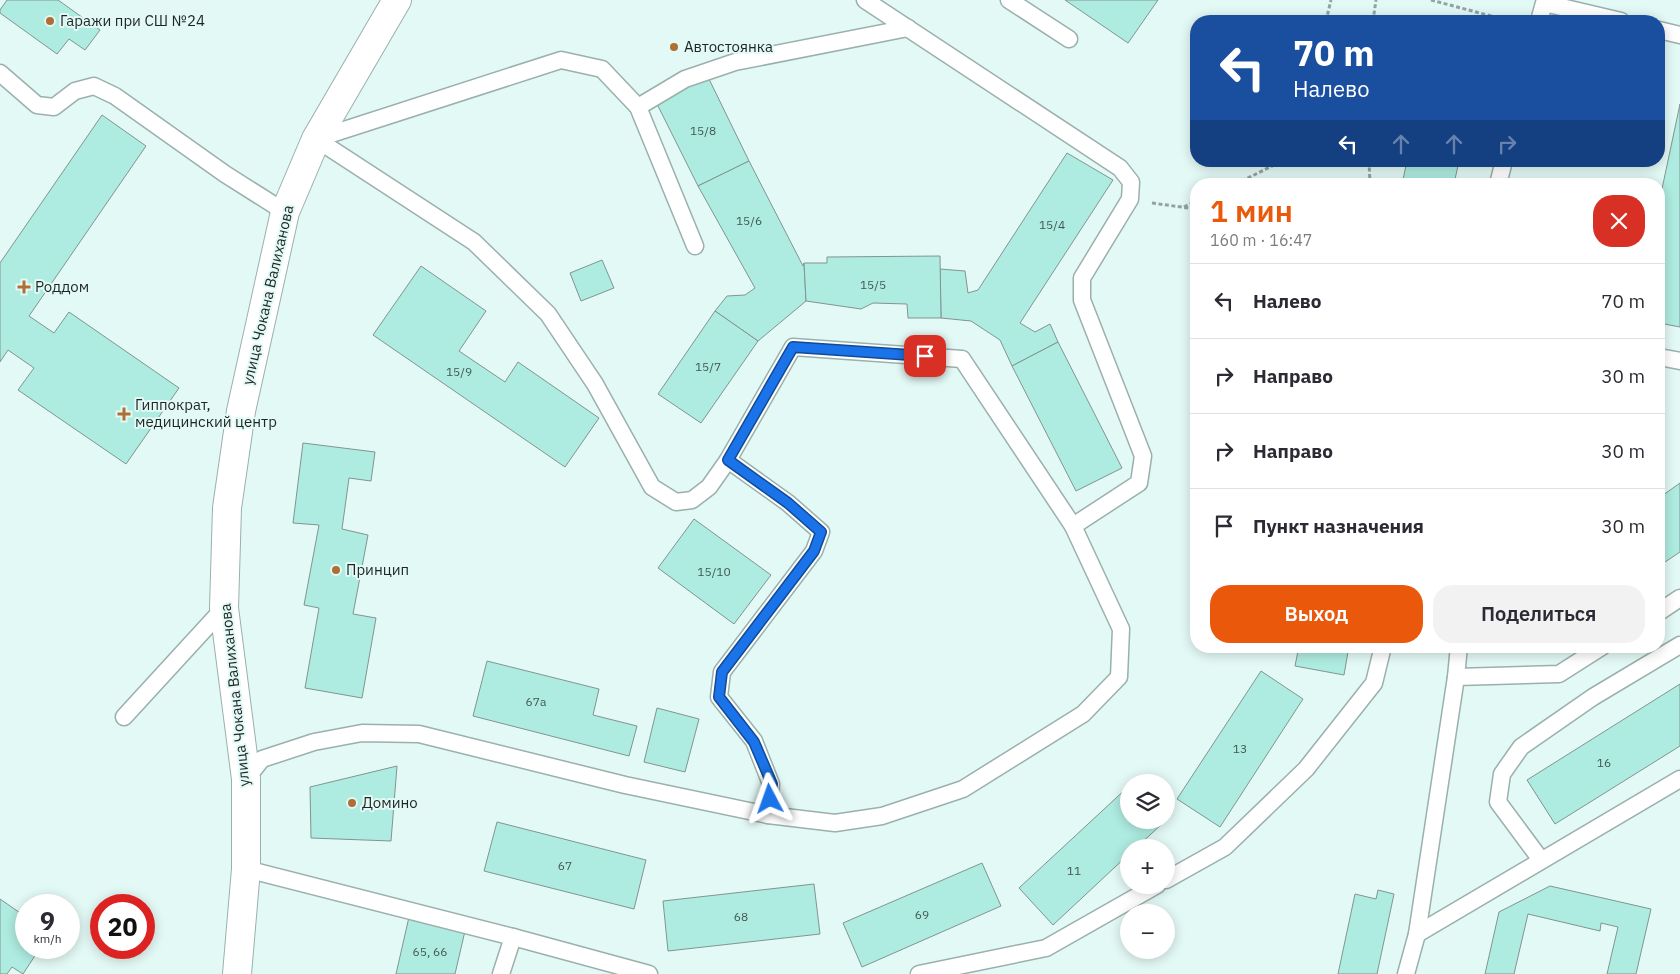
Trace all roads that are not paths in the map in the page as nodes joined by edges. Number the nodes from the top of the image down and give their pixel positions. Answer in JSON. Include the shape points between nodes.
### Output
{"nodes":[{"id":1,"x":397,"y":0,"type":"edge"},
{"id":2,"x":865,"y":0,"type":"edge"},
{"id":3,"x":1009,"y":0,"type":"edge"},
{"id":4,"x":1544,"y":2,"type":"edge"},
{"id":5,"x":1541,"y":15,"type":"edge"},
{"id":6,"x":1597,"y":15,"type":"edge"},
{"id":7,"x":908,"y":28,"type":"junction"},
{"id":8,"x":1665,"y":31,"type":"edge"},
{"id":9,"x":1680,"y":35,"type":"edge"},
{"id":10,"x":1069,"y":39,"type":"dead end"},
{"id":11,"x":0,"y":73,"type":"edge"},
{"id":12,"x":638,"y":107,"type":"junction"},
{"id":13,"x":316,"y":139,"type":"junction"},
{"id":14,"x":285,"y":212,"type":"junction"},
{"id":15,"x":695,"y":246,"type":"dead end"},
{"id":16,"x":1665,"y":358,"type":"edge"},
{"id":17,"x":1680,"y":361,"type":"edge"},
{"id":18,"x":728,"y":460,"type":"junction"},
{"id":19,"x":1073,"y":526,"type":"junction"},
{"id":20,"x":1680,"y":598,"type":"edge"},
{"id":21,"x":224,"y":608,"type":"junction"},
{"id":22,"x":1665,"y":608,"type":"edge"},
{"id":23,"x":1680,"y":645,"type":"edge"},
{"id":24,"x":1381,"y":653,"type":"edge"},
{"id":25,"x":1458,"y":653,"type":"edge"},
{"id":26,"x":1592,"y":653,"type":"edge"},
{"id":27,"x":1456,"y":677,"type":"junction"},
{"id":28,"x":124,"y":717,"type":"dead end"},
{"id":29,"x":246,"y":779,"type":"junction"},
{"id":30,"x":1680,"y":779,"type":"edge"},
{"id":31,"x":768,"y":815,"type":"junction"},
{"id":32,"x":1541,"y":860,"type":"junction"},
{"id":33,"x":246,"y":869,"type":"junction"},
{"id":34,"x":1175,"y":875,"type":"edge"},
{"id":35,"x":1141,"y":894,"type":"edge"},
{"id":36,"x":1417,"y":934,"type":"junction"},
{"id":37,"x":513,"y":937,"type":"junction"},
{"id":38,"x":236,"y":974,"type":"edge"},
{"id":39,"x":501,"y":974,"type":"edge"},
{"id":40,"x":649,"y":974,"type":"edge"},
{"id":41,"x":918,"y":974,"type":"edge"},
{"id":42,"x":1406,"y":974,"type":"edge"}],
"edges":[{"from":1,"to":13,"type":"street","name":"улица Чокана Валиханова"},
{"from":2,"to":7,"type":"lane"},
{"from":3,"to":10,"type":"lane"},
{"from":4,"to":5,"type":"lane"},
{"from":4,"to":6,"type":"lane"},
{"from":7,"to":12,"type":"lane","via":[[736,62],[685,79]]},
{"from":7,"to":19,"type":"lane","via":[[1120,168],[1131,182],[1130,199],[1082,278],[1082,300],[1143,456],[1140,483]]},
{"from":8,"to":9,"type":"lane"},
{"from":11,"to":14,"type":"lane","via":[[37,105],[54,107],[75,91],[94,86],[115,96]]},
{"from":12,"to":13,"type":"lane","via":[[602,69],[561,60]]},
{"from":12,"to":15,"type":"lane"},
{"from":13,"to":14,"type":"street","name":"улица Чокана Валиханова"},
{"from":13,"to":18,"type":"lane","via":[[474,242],[548,314],[595,384],[652,487],[676,502],[692,500],[709,487]]},
{"from":14,"to":21,"type":"street","name":"улица Чокана Валиханова","via":[[241,411],[227,508]]},
{"from":16,"to":17,"type":"lane"},
{"from":18,"to":19,"type":"lane","via":[[793,347],[962,358]]},
{"from":18,"to":31,"type":"lane","via":[[788,503],[821,532],[814,551],[722,672],[719,697],[754,742],[772,784]]},
{"from":19,"to":31,"type":"lane","via":[[1121,629],[1119,677],[1083,714],[963,789],[882,816],[835,823]]},
{"from":20,"to":22,"type":"lane"},
{"from":21,"to":28,"type":"lane"},
{"from":21,"to":29,"type":"street","name":"улица Чокана Валиханова"},
{"from":23,"to":32,"type":"lane","via":[[1593,697],[1522,747],[1502,774],[1498,802]]},
{"from":24,"to":34,"type":"lane","via":[[1374,683],[1306,769],[1225,847]]},
{"from":25,"to":27,"type":"lane"},
{"from":26,"to":27,"type":"lane","via":[[1559,674]]},
{"from":27,"to":36,"type":"lane"},
{"from":29,"to":31,"type":"lane","via":[[262,759],[314,742],[362,733],[419,734],[625,785]]},
{"from":29,"to":33,"type":"street","name":"улица Чокана Валиханова"},
{"from":30,"to":32,"type":"lane"},
{"from":32,"to":36,"type":"lane"},
{"from":33,"to":37,"type":"lane"},
{"from":33,"to":38,"type":"street","name":"улица Чокана Валиханова"},
{"from":35,"to":41,"type":"lane","via":[[1046,948]]},
{"from":36,"to":42,"type":"lane"},
{"from":37,"to":39,"type":"lane"},
{"from":37,"to":40,"type":"lane"}]}
